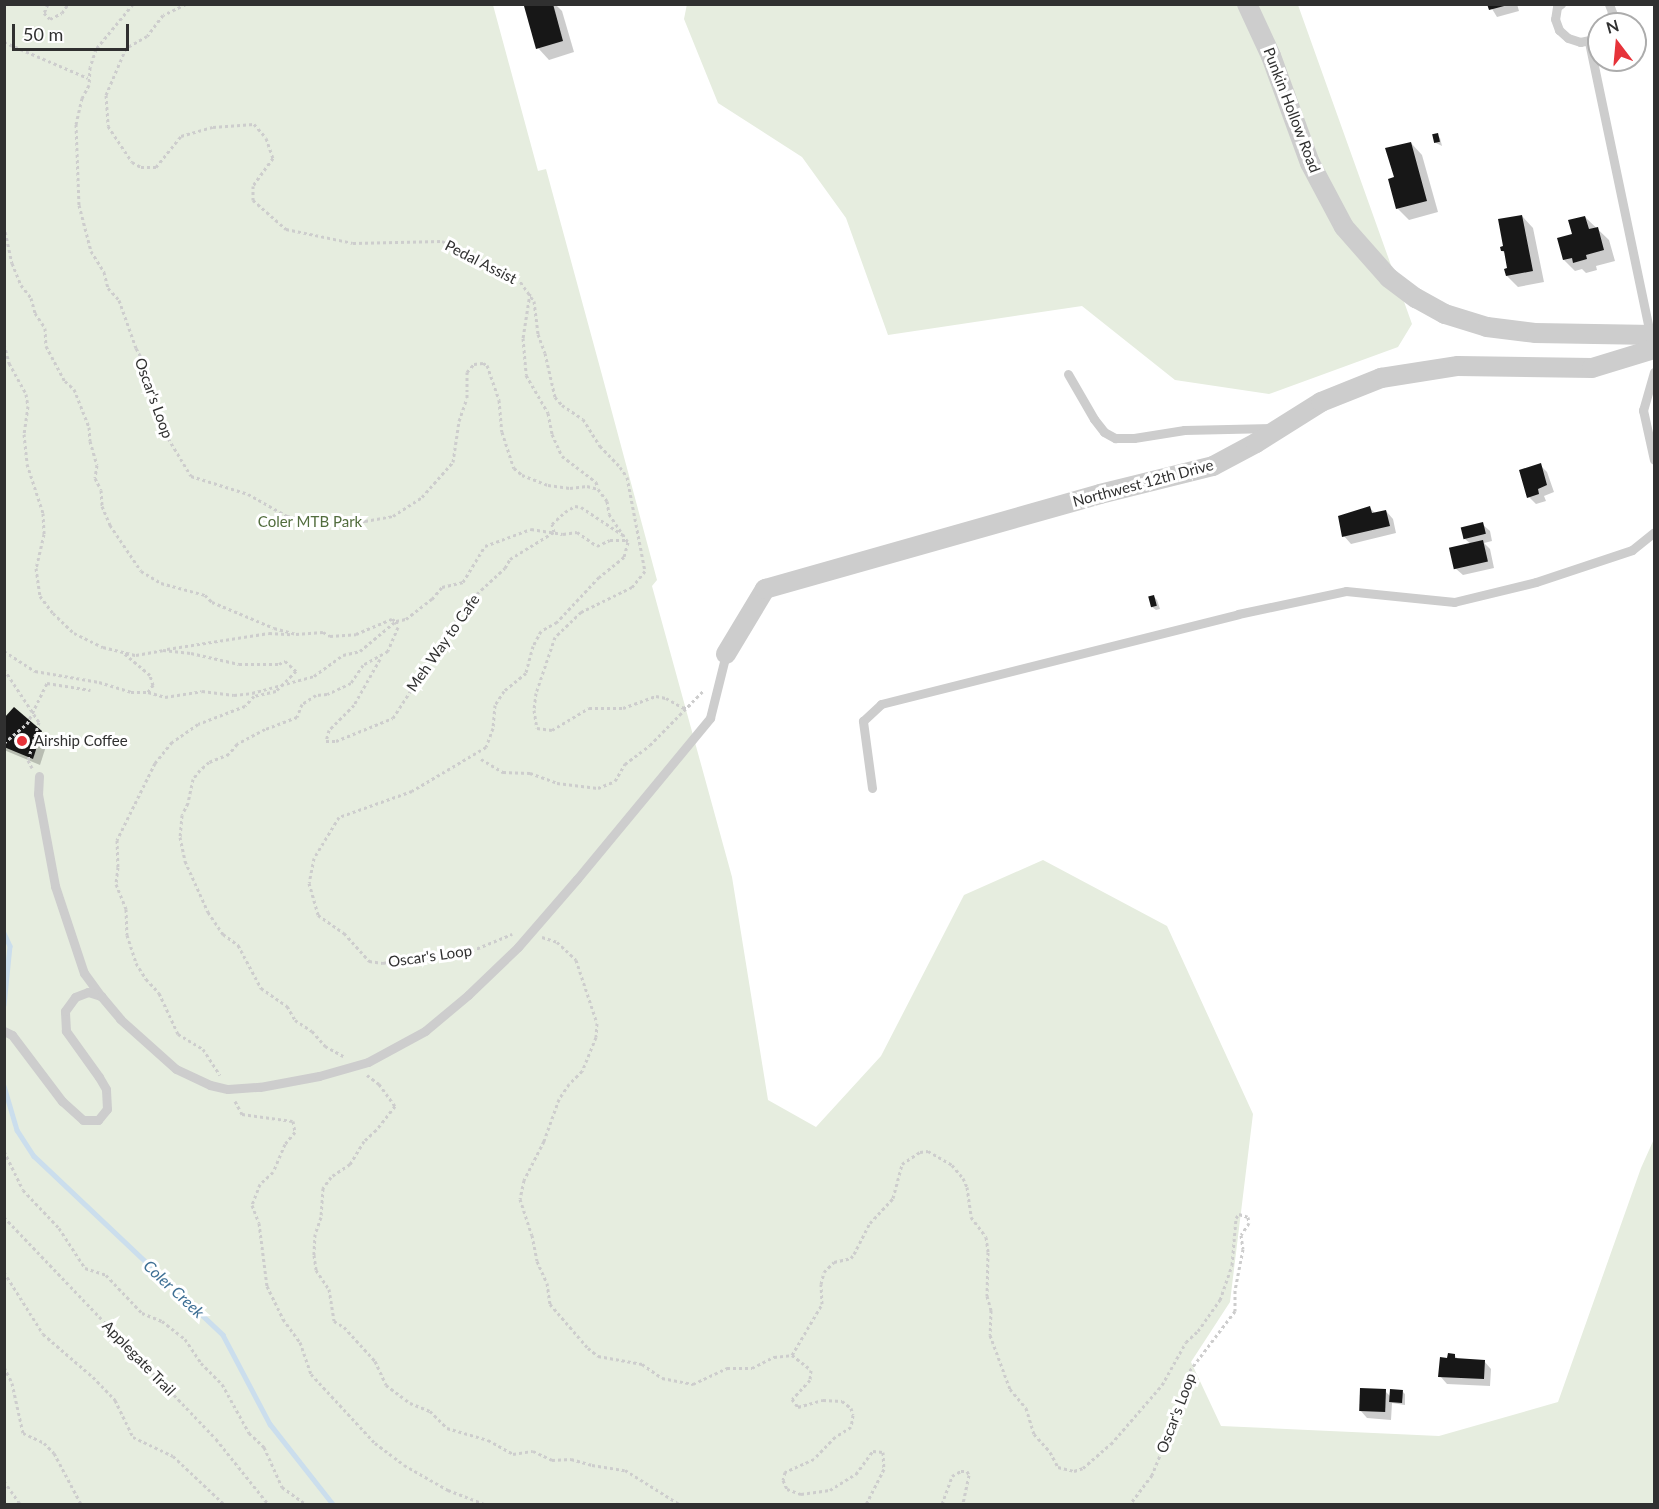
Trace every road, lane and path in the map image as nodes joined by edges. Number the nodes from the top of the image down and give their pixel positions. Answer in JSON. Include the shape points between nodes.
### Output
{"nodes":[{"id":1,"x":48,"y":4,"type":"edge"},
{"id":2,"x":68,"y":4,"type":"edge"},
{"id":3,"x":133,"y":4,"type":"edge"},
{"id":4,"x":186,"y":4,"type":"edge"},
{"id":5,"x":1247,"y":4,"type":"edge"},
{"id":6,"x":1561,"y":4,"type":"edge"},
{"id":7,"x":4,"y":42,"type":"edge"},
{"id":8,"x":1587,"y":42,"type":"edge"},
{"id":9,"x":1595,"y":72,"type":"edge"},
{"id":10,"x":89,"y":78,"type":"junction"},
{"id":11,"x":4,"y":226,"type":"edge"},
{"id":12,"x":530,"y":291,"type":"junction"},
{"id":13,"x":1653,"y":339,"type":"edge"},
{"id":14,"x":4,"y":344,"type":"edge"},
{"id":15,"x":1654,"y":372,"type":"edge"},
{"id":16,"x":1068,"y":374,"type":"dead end"},
{"id":17,"x":1280,"y":428,"type":"junction"},
{"id":18,"x":1654,"y":460,"type":"edge"},
{"id":19,"x":598,"y":489,"type":"junction"},
{"id":20,"x":554,"y":532,"type":"junction"},
{"id":21,"x":1654,"y":532,"type":"edge"},
{"id":22,"x":628,"y":542,"type":"junction"},
{"id":23,"x":396,"y":621,"type":"junction"},
{"id":24,"x":296,"y":634,"type":"junction"},
{"id":25,"x":162,"y":650,"type":"junction"},
{"id":26,"x":4,"y":651,"type":"edge"},
{"id":27,"x":121,"y":651,"type":"junction"},
{"id":28,"x":726,"y":654,"type":"joint"},
{"id":29,"x":380,"y":657,"type":"junction"},
{"id":30,"x":4,"y":669,"type":"edge"},
{"id":31,"x":288,"y":681,"type":"junction"},
{"id":32,"x":90,"y":690,"type":"dead end"},
{"id":33,"x":148,"y":692,"type":"junction"},
{"id":34,"x":702,"y":694,"type":"dead end"},
{"id":35,"x":690,"y":705,"type":"junction"},
{"id":36,"x":34,"y":711,"type":"junction"},
{"id":37,"x":4,"y":743,"type":"edge"},
{"id":38,"x":481,"y":759,"type":"dead end"},
{"id":39,"x":39,"y":777,"type":"joint"},
{"id":40,"x":872,"y":788,"type":"dead end"},
{"id":41,"x":528,"y":934,"type":"junction"},
{"id":42,"x":101,"y":996,"type":"junction"},
{"id":43,"x":4,"y":1031,"type":"edge"},
{"id":44,"x":355,"y":1065,"type":"junction"},
{"id":45,"x":228,"y":1089,"type":"junction"},
{"id":46,"x":4,"y":1151,"type":"edge"},
{"id":47,"x":4,"y":1217,"type":"edge"},
{"id":48,"x":4,"y":1272,"type":"edge"},
{"id":49,"x":792,"y":1354,"type":"junction"},
{"id":50,"x":4,"y":1367,"type":"edge"},
{"id":51,"x":4,"y":1481,"type":"edge"},
{"id":52,"x":20,"y":1504,"type":"edge"},
{"id":53,"x":81,"y":1504,"type":"edge"},
{"id":54,"x":225,"y":1504,"type":"edge"},
{"id":55,"x":268,"y":1504,"type":"edge"},
{"id":56,"x":305,"y":1504,"type":"edge"},
{"id":57,"x":485,"y":1504,"type":"edge"},
{"id":58,"x":679,"y":1504,"type":"edge"},
{"id":59,"x":866,"y":1504,"type":"edge"},
{"id":60,"x":942,"y":1504,"type":"edge"},
{"id":61,"x":963,"y":1504,"type":"edge"},
{"id":62,"x":1130,"y":1504,"type":"edge"}],
"edges":[{"from":1,"to":2,"type":"path","via":[[44,13],[51,19]]},
{"from":3,"to":10,"type":"path","name":"Oscar's Loop","via":[[96,49]]},
{"from":4,"to":12,"type":"path","name":"Pedal Assist","via":[[163,15],[147,36],[126,48],[106,95],[108,126],[132,162],[141,167],[156,167],[181,136],[213,127],[254,124],[266,138],[273,158],[253,186],[253,200],[286,229],[353,243],[442,241],[517,277]]},
{"from":5,"to":13,"type":"street","name":"Punkin Hollow Road","via":[[1271,56],[1310,163],[1344,227],[1389,278],[1445,314],[1487,327]]},
{"from":6,"to":8,"type":"lane","via":[[1555,20],[1559,30],[1568,38]]},
{"from":7,"to":10,"type":"path"},
{"from":9,"to":13,"type":"lane"},
{"from":10,"to":19,"type":"path","name":"Oscar's Loop","via":[[76,124],[81,218],[91,251],[104,272],[108,288],[119,300],[146,366],[165,433],[191,476],[248,494],[287,516],[315,522],[393,516],[422,497],[453,462],[467,398],[467,372],[478,363],[487,365],[514,468],[548,485]]},
{"from":11,"to":24,"type":"path","via":[[21,285],[45,328],[46,346],[65,381],[74,389],[89,427],[102,506],[141,571],[161,583],[205,595],[212,602]]},
{"from":12,"to":19,"type":"path","via":[[523,338],[526,375],[548,413],[562,456],[596,482]]},
{"from":12,"to":35,"type":"path","name":"Pedal Assist","via":[[555,397],[583,419],[627,477],[646,567],[632,587],[581,612],[555,637],[536,693],[536,725],[540,730],[552,730],[589,708],[622,708],[656,696],[683,708]]},
{"from":13,"to":17,"type":"street","name":"Northwest 12th Drive","via":[[1592,368],[1499,365],[1415,371],[1381,378],[1321,402]]},
{"from":14,"to":27,"type":"path","via":[[28,406],[24,434],[27,464],[43,513],[44,534],[36,568],[40,596],[74,633]]},
{"from":15,"to":18,"type":"lane","via":[[1643,410]]},
{"from":16,"to":17,"type":"lane","via":[[1094,419],[1115,438],[1184,430]]},
{"from":17,"to":28,"type":"street","name":"Northwest 12th Drive","via":[[1213,466],[765,589]]},
{"from":19,"to":22,"type":"path"},
{"from":20,"to":22,"type":"path","via":[[577,532],[597,546],[625,538]]},
{"from":20,"to":22,"type":"path","name":"Meh Way to Cafe","via":[[552,524],[575,506],[612,525]]},
{"from":20,"to":23,"type":"path","via":[[531,529],[485,546],[463,582],[442,587],[406,619]]},
{"from":20,"to":29,"type":"path","name":"Meh Way to Cafe","via":[[510,559],[468,602],[393,718],[336,741],[326,741],[329,730],[354,705]]},
{"from":21,"to":40,"type":"lane","via":[[1632,550],[1536,582],[1454,602],[1346,591],[1238,614],[881,704],[863,721]]},
{"from":22,"to":41,"type":"path","name":"Oscar's Loop","via":[[624,557],[599,577],[557,622],[541,632],[526,673],[504,691],[495,705],[486,747],[412,791],[339,817],[313,864],[309,883],[318,915],[344,933],[369,961],[382,963],[466,953],[506,935]]},
{"from":23,"to":24,"type":"path","via":[[392,619],[356,634]]},
{"from":23,"to":29,"type":"path","via":[[398,627],[388,651]]},
{"from":23,"to":31,"type":"path","via":[[360,651],[343,655],[314,676]]},
{"from":24,"to":25,"type":"path","via":[[269,633]]},
{"from":25,"to":27,"type":"path","via":[[136,655]]},
{"from":25,"to":31,"type":"path","via":[[239,664],[285,661],[296,671]]},
{"from":26,"to":33,"type":"path","via":[[35,672]]},
{"from":27,"to":33,"type":"path","via":[[150,675],[153,685]]},
{"from":28,"to":41,"type":"lane","via":[[710,718],[635,812]]},
{"from":29,"to":44,"type":"path","via":[[363,665],[351,683],[302,704],[297,717],[264,729],[237,744],[229,754],[209,762],[193,779],[180,837],[185,861],[208,912],[223,934],[238,945],[261,988],[286,1006],[295,1020],[325,1046]]},
{"from":30,"to":36,"type":"path"},
{"from":31,"to":33,"type":"path","via":[[252,693],[202,691],[165,697]]},
{"from":31,"to":45,"type":"path","via":[[276,691],[254,696],[239,709],[198,724],[172,742],[155,763],[117,840],[116,884],[126,909],[127,935],[136,963],[159,993],[178,1034],[203,1050]]},
{"from":32,"to":36,"type":"path","via":[[47,683]]},
{"from":34,"to":35,"type":"path"},
{"from":35,"to":38,"type":"path","via":[[625,764],[615,781],[598,788],[557,783],[530,773],[503,772]]},
{"from":36,"to":37,"type":"path","via":[[27,724]]},
{"from":36,"to":39,"type":"path","via":[[39,722],[28,760]]},
{"from":39,"to":42,"type":"lane","via":[[38,794],[55,886],[84,973]]},
{"from":41,"to":44,"type":"lane","via":[[483,981],[425,1030],[368,1062]]},
{"from":41,"to":49,"type":"path","name":"Oscar's Loop","via":[[557,942],[572,955],[582,973],[597,1023],[596,1037],[582,1071],[559,1099],[520,1193],[553,1311],[598,1356],[642,1364],[662,1378],[693,1384],[727,1368],[752,1368],[774,1357]]},
{"from":42,"to":43,"type":"lane","via":[[88,992],[75,998],[64,1011],[66,1031],[106,1089],[107,1109],[98,1120],[82,1120],[62,1101],[12,1035]]},
{"from":42,"to":45,"type":"lane","via":[[176,1069]]},
{"from":44,"to":45,"type":"lane","via":[[319,1076]]},
{"from":44,"to":58,"type":"path","via":[[379,1084],[395,1106],[364,1141],[350,1164],[323,1188],[314,1255],[316,1270],[329,1289],[334,1321],[375,1361],[386,1385],[429,1411],[447,1428],[488,1440],[513,1454],[533,1451],[552,1460],[571,1459],[625,1470]]},
{"from":45,"to":57,"type":"path","via":[[242,1114],[293,1121],[295,1132],[273,1172],[260,1184],[252,1204],[259,1223],[267,1286],[300,1342],[311,1374],[375,1443],[404,1466],[448,1490]]},
{"from":46,"to":56,"type":"path","via":[[23,1190],[59,1228],[86,1268],[106,1275],[142,1313],[162,1321],[185,1339],[222,1384],[249,1433],[264,1447],[282,1487]]},
{"from":47,"to":55,"type":"path","name":"Applegate Trail","via":[[216,1439]]},
{"from":48,"to":54,"type":"path","via":[[43,1334],[115,1400],[133,1437],[173,1456]]},
{"from":49,"to":59,"type":"path","via":[[811,1370],[810,1380],[792,1399],[798,1407],[823,1400],[842,1401],[853,1415],[851,1427],[814,1459],[785,1472],[787,1489],[801,1494],[830,1490],[856,1474],[873,1451],[883,1452],[884,1469]]},
{"from":49,"to":62,"type":"path","name":"Oscar's Loop","via":[[822,1304],[824,1272],[834,1262],[851,1258],[870,1222],[893,1198],[902,1164],[928,1150],[952,1165],[963,1178],[971,1217],[986,1237],[990,1335],[1010,1389],[1026,1408],[1034,1434],[1058,1467],[1074,1471],[1111,1444],[1162,1385],[1186,1342],[1220,1300],[1232,1265],[1236,1218],[1242,1214],[1249,1220],[1241,1234],[1243,1249],[1235,1311],[1188,1373],[1152,1475]]},
{"from":50,"to":53,"type":"path","via":[[12,1383],[23,1432],[54,1452]]},
{"from":51,"to":52,"type":"path"},
{"from":60,"to":61,"type":"path","via":[[952,1476],[967,1471]]}]}
